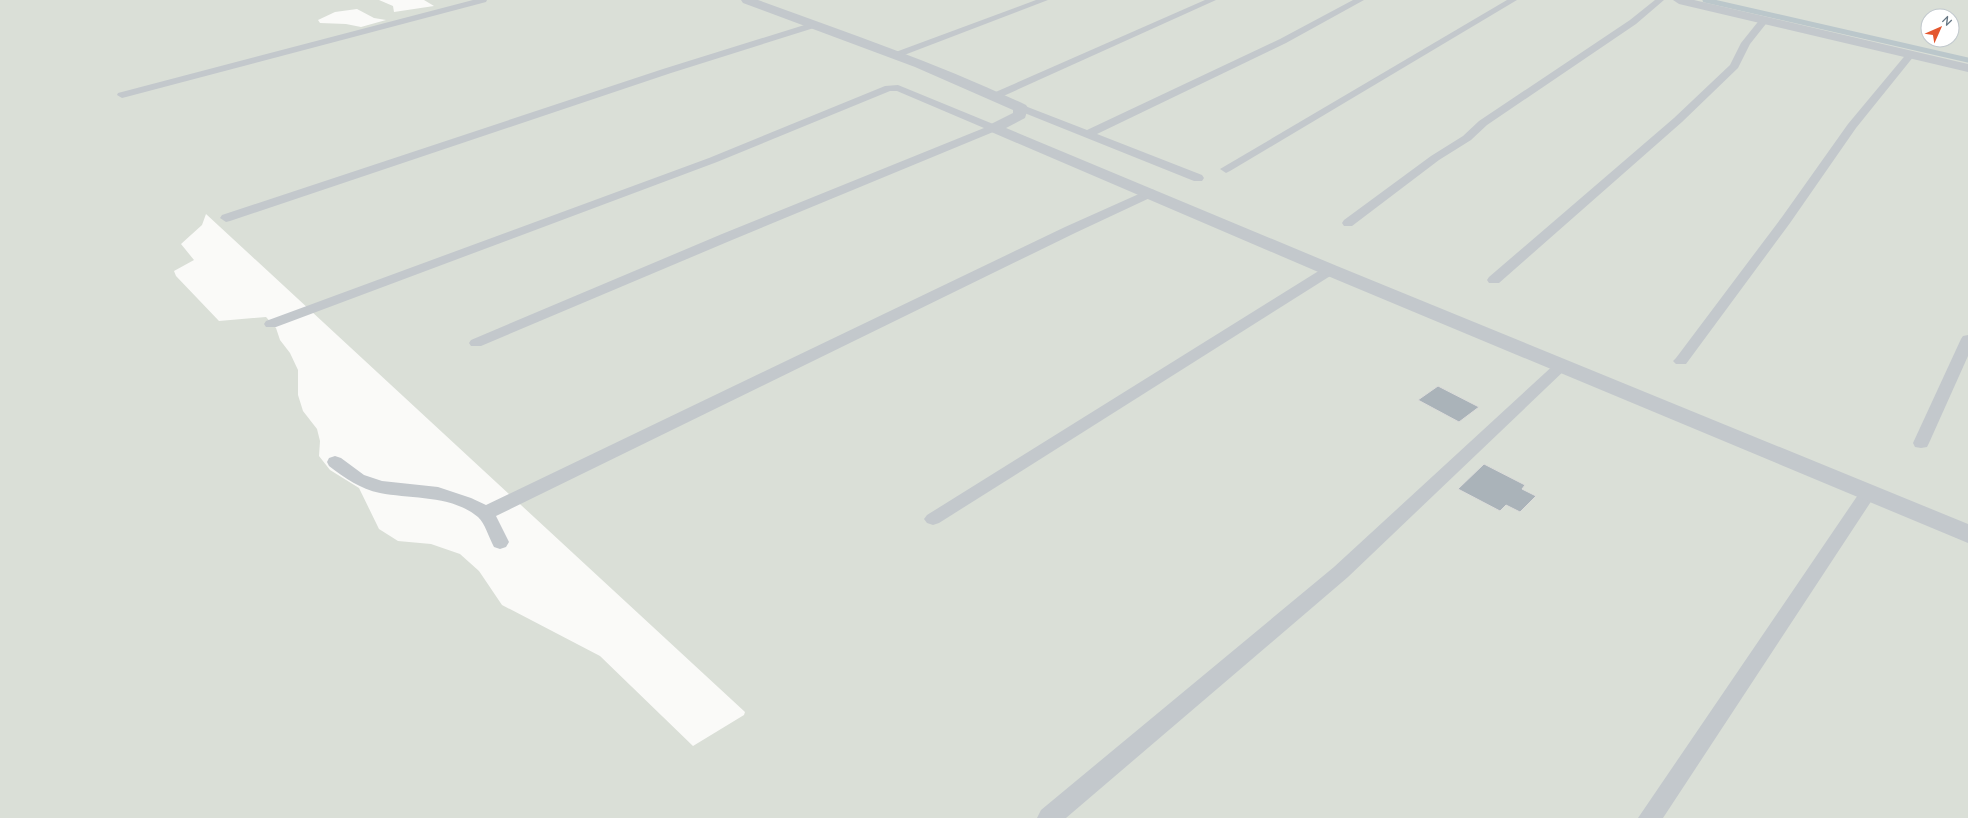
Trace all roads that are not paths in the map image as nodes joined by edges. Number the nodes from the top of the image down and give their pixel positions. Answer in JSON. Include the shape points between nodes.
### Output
{"nodes":[{"id":1,"x":483,"y":0,"type":"edge"},
{"id":2,"x":748,"y":0,"type":"edge"},
{"id":3,"x":1044,"y":0,"type":"edge"},
{"id":4,"x":1212,"y":0,"type":"edge"},
{"id":5,"x":1360,"y":0,"type":"edge"},
{"id":6,"x":1513,"y":0,"type":"edge"},
{"id":7,"x":1660,"y":0,"type":"edge"},
{"id":8,"x":1679,"y":0,"type":"edge"},
{"id":9,"x":1764,"y":20,"type":"junction"},
{"id":10,"x":814,"y":25,"type":"junction"},
{"id":11,"x":1911,"y":54,"type":"junction"},
{"id":12,"x":896,"y":55,"type":"junction"},
{"id":13,"x":1968,"y":68,"type":"edge"},
{"id":14,"x":122,"y":95,"type":"dead end"},
{"id":15,"x":995,"y":96,"type":"junction"},
{"id":16,"x":1021,"y":108,"type":"junction"},
{"id":17,"x":994,"y":128,"type":"junction"},
{"id":18,"x":1086,"y":135,"type":"junction"},
{"id":19,"x":1226,"y":169,"type":"dead end"},
{"id":20,"x":1198,"y":178,"type":"dead end"},
{"id":21,"x":1150,"y":193,"type":"junction"},
{"id":22,"x":226,"y":218,"type":"dead end"},
{"id":23,"x":1348,"y":223,"type":"dead end"},
{"id":24,"x":1330,"y":270,"type":"junction"},
{"id":25,"x":1494,"y":280,"type":"dead end"},
{"id":26,"x":271,"y":324,"type":"dead end"},
{"id":27,"x":1968,"y":339,"type":"edge"},
{"id":28,"x":476,"y":343,"type":"dead end"},
{"id":29,"x":1681,"y":361,"type":"dead end"},
{"id":30,"x":1562,"y":365,"type":"junction"},
{"id":31,"x":1922,"y":443,"type":"dead end"},
{"id":32,"x":335,"y":462,"type":"dead end"},
{"id":33,"x":1868,"y":493,"type":"junction"},
{"id":34,"x":486,"y":513,"type":"junction"},
{"id":35,"x":933,"y":519,"type":"dead end"},
{"id":36,"x":1968,"y":534,"type":"edge"},
{"id":37,"x":500,"y":542,"type":"dead end"},
{"id":38,"x":1050,"y":818,"type":"edge"},
{"id":39,"x":1650,"y":818,"type":"edge"}],
"edges":[{"from":1,"to":14,"type":"lane"},
{"from":2,"to":10,"type":"street"},
{"from":3,"to":12,"type":"lane"},
{"from":4,"to":15,"type":"lane"},
{"from":5,"to":18,"type":"lane","via":[[1178,93]]},
{"from":6,"to":19,"type":"lane"},
{"from":7,"to":23,"type":"lane","via":[[1633,22],[1483,123],[1467,138],[1435,158]]},
{"from":8,"to":9,"type":"street"},
{"from":9,"to":11,"type":"street"},
{"from":9,"to":25,"type":"lane","via":[[1746,42],[1734,66],[1678,120]]},
{"from":10,"to":12,"type":"street"},
{"from":10,"to":22,"type":"lane"},
{"from":11,"to":13,"type":"street"},
{"from":11,"to":29,"type":"lane","via":[[1852,126]]},
{"from":12,"to":15,"type":"street"},
{"from":15,"to":16,"type":"street"},
{"from":16,"to":17,"type":"street","via":[[1020,116]]},
{"from":16,"to":18,"type":"lane"},
{"from":17,"to":21,"type":"street"},
{"from":17,"to":26,"type":"lane","via":[[898,88],[890,88],[713,160]]},
{"from":17,"to":28,"type":"lane"},
{"from":18,"to":20,"type":"lane"},
{"from":21,"to":24,"type":"street"},
{"from":21,"to":34,"type":"lane"},
{"from":24,"to":30,"type":"street"},
{"from":24,"to":35,"type":"lane"},
{"from":27,"to":31,"type":"lane"},
{"from":30,"to":33,"type":"street"},
{"from":30,"to":38,"type":"lane","via":[[1341,572]]},
{"from":32,"to":34,"type":"lane","via":[[358,479],[380,487],[438,493],[465,502]]},
{"from":33,"to":36,"type":"street"},
{"from":33,"to":39,"type":"lane"},
{"from":34,"to":37,"type":"lane"}]}
